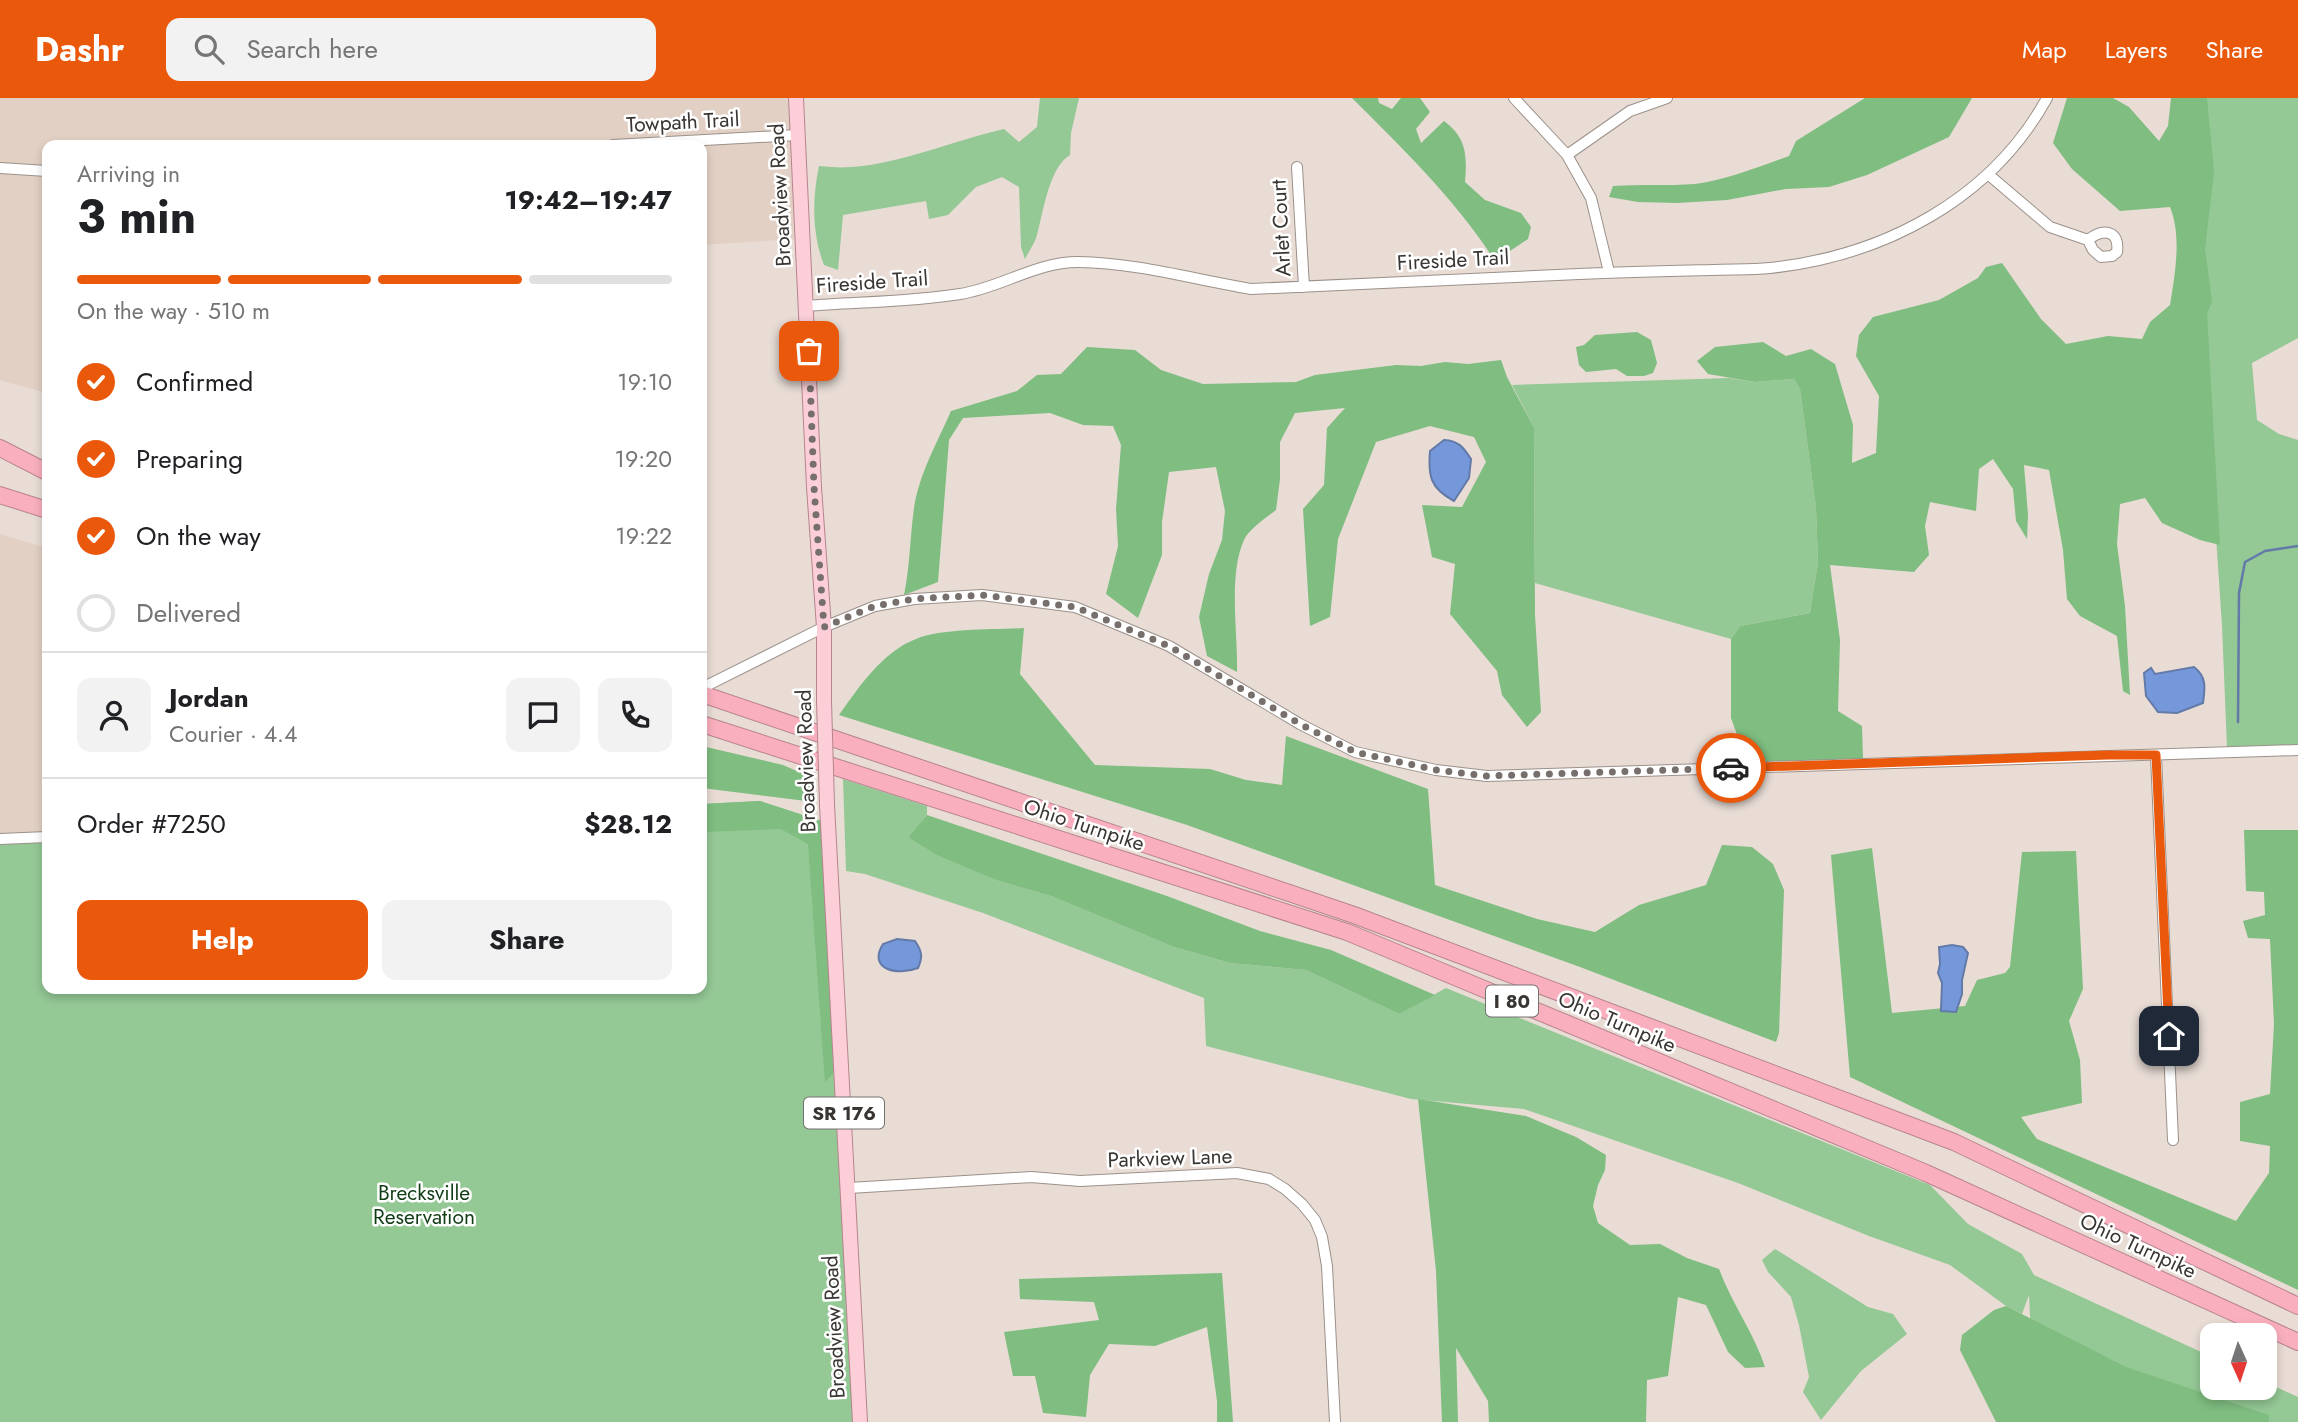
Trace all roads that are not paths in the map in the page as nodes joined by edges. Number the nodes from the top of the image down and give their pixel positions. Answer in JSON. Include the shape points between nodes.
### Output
{"nodes":[{"id":1,"x":796,"y":98,"type":"edge"},
{"id":2,"x":1514,"y":98,"type":"edge"},
{"id":3,"x":1667,"y":98,"type":"edge"},
{"id":4,"x":2047,"y":98,"type":"edge"},
{"id":5,"x":797,"y":135,"type":"junction"},
{"id":6,"x":704,"y":140,"type":"edge"},
{"id":7,"x":1567,"y":155,"type":"junction"},
{"id":8,"x":0,"y":167,"type":"edge"},
{"id":9,"x":1297,"y":167,"type":"dead end"},
{"id":10,"x":42,"y":171,"type":"edge"},
{"id":11,"x":1989,"y":175,"type":"junction"},
{"id":12,"x":2088,"y":240,"type":"dead end"},
{"id":13,"x":1609,"y":272,"type":"junction"},
{"id":14,"x":1304,"y":287,"type":"junction"},
{"id":15,"x":807,"y":306,"type":"junction"},
{"id":16,"x":0,"y":448,"type":"edge"},
{"id":17,"x":0,"y":459,"type":"edge"},
{"id":18,"x":42,"y":470,"type":"edge"},
{"id":19,"x":42,"y":472,"type":"edge"},
{"id":20,"x":0,"y":495,"type":"edge"},
{"id":21,"x":42,"y":508,"type":"edge"},
{"id":22,"x":824,"y":627,"type":"junction"},
{"id":23,"x":707,"y":685,"type":"edge"},
{"id":24,"x":707,"y":696,"type":"edge"},
{"id":25,"x":707,"y":726,"type":"edge"},
{"id":26,"x":2298,"y":750,"type":"edge"},
{"id":27,"x":2156,"y":755,"type":"junction"},
{"id":28,"x":42,"y":836,"type":"edge"},
{"id":29,"x":0,"y":839,"type":"edge"},
{"id":30,"x":2173,"y":1140,"type":"dead end"},
{"id":31,"x":849,"y":1188,"type":"junction"},
{"id":32,"x":2298,"y":1306,"type":"edge"},
{"id":33,"x":2298,"y":1342,"type":"edge"},
{"id":34,"x":860,"y":1422,"type":"edge"},
{"id":35,"x":1335,"y":1422,"type":"edge"}],
"edges":[{"from":1,"to":5,"type":"main road","name":"Broadview Road","number":"SR 176"},
{"from":2,"to":7,"type":"street"},
{"from":3,"to":7,"type":"street","via":[[1630,111]]},
{"from":4,"to":11,"type":"street","name":"Fireside Trail","via":[[2032,126]]},
{"from":5,"to":6,"type":"street","name":"Towpath Trail"},
{"from":5,"to":15,"type":"main road","name":"Broadview Road","number":"SR 176"},
{"from":7,"to":13,"type":"street","via":[[1591,198]]},
{"from":8,"to":10,"type":"street"},
{"from":9,"to":14,"type":"street","name":"Arlet Court"},
{"from":11,"to":12,"type":"street","via":[[2050,227]]},
{"from":11,"to":13,"type":"street","name":"Fireside Trail","via":[[1906,230],[1842,255],[1769,268]]},
{"from":13,"to":14,"type":"street","name":"Fireside Trail"},
{"from":14,"to":15,"type":"street","name":"Fireside Trail","via":[[1251,289],[1144,266],[1075,262],[962,294]]},
{"from":15,"to":22,"type":"main road","name":"Broadview Road","number":"SR 176"},
{"from":16,"to":18,"type":"highway"},
{"from":17,"to":19,"type":"highway"},
{"from":20,"to":21,"type":"highway"},
{"from":22,"to":23,"type":"street"},
{"from":22,"to":27,"type":"street","via":[[875,606],[914,599],[982,595],[1075,607],[1169,646],[1355,752],[1487,776]]},
{"from":22,"to":31,"type":"main road","name":"Broadview Road","number":"SR 176","bridge":true,"via":[[827,805]]},
{"from":24,"to":32,"type":"highway","name":"Ohio Turnpike","number":"I 80","via":[[1354,915],[1954,1142]]},
{"from":25,"to":33,"type":"highway","name":"Ohio Turnpike","number":"I 80","via":[[1347,932],[1926,1172]]},
{"from":26,"to":27,"type":"street"},
{"from":27,"to":30,"type":"street"},
{"from":28,"to":29,"type":"street"},
{"from":31,"to":34,"type":"main road","name":"Broadview Road","number":"SR 176"},
{"from":31,"to":35,"type":"street","name":"Parkview Lane","via":[[1031,1177],[1080,1181],[1237,1173],[1269,1179],[1303,1204],[1322,1237]]}]}
